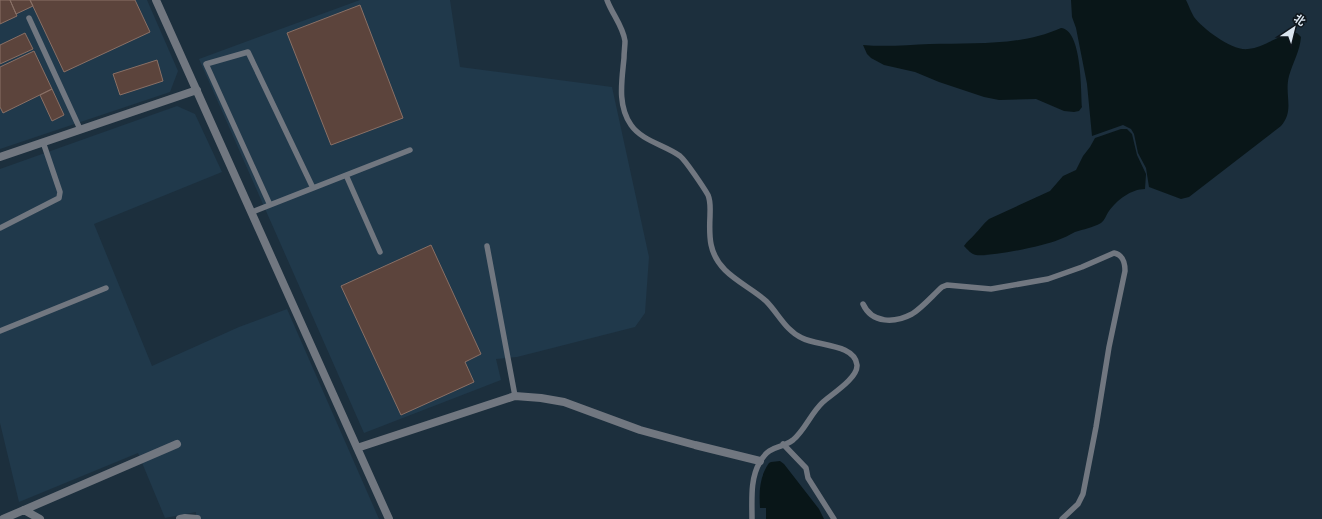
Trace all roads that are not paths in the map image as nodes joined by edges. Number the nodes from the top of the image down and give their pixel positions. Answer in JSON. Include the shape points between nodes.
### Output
{"nodes":[{"id":1,"x":156,"y":0,"type":"edge"},
{"id":2,"x":607,"y":0,"type":"edge"},
{"id":3,"x":30,"y":18,"type":"dead end"},
{"id":4,"x":197,"y":90,"type":"junction"},
{"id":5,"x":80,"y":130,"type":"junction"},
{"id":6,"x":43,"y":142,"type":"junction"},
{"id":7,"x":410,"y":150,"type":"dead end"},
{"id":8,"x":0,"y":157,"type":"edge"},
{"id":9,"x":346,"y":175,"type":"junction"},
{"id":10,"x":313,"y":188,"type":"junction"},
{"id":11,"x":270,"y":205,"type":"junction"},
{"id":12,"x":252,"y":212,"type":"junction"},
{"id":13,"x":0,"y":228,"type":"edge"},
{"id":14,"x":487,"y":246,"type":"dead end"},
{"id":15,"x":380,"y":252,"type":"dead end"},
{"id":16,"x":106,"y":288,"type":"dead end"},
{"id":17,"x":863,"y":304,"type":"dead end"},
{"id":18,"x":0,"y":331,"type":"edge"},
{"id":19,"x":515,"y":396,"type":"junction"},
{"id":20,"x":178,"y":444,"type":"dead end"},
{"id":21,"x":783,"y":444,"type":"junction"},
{"id":22,"x":357,"y":448,"type":"junction"},
{"id":23,"x":760,"y":461,"type":"junction"},
{"id":24,"x":24,"y":510,"type":"junction"},
{"id":25,"x":3,"y":519,"type":"edge"},
{"id":26,"x":40,"y":519,"type":"edge"},
{"id":27,"x":180,"y":519,"type":"edge"},
{"id":28,"x":197,"y":519,"type":"edge"},
{"id":29,"x":389,"y":519,"type":"edge"},
{"id":30,"x":752,"y":519,"type":"edge"},
{"id":31,"x":834,"y":519,"type":"edge"},
{"id":32,"x":1062,"y":519,"type":"edge"}],
"edges":[{"from":1,"to":4,"type":"street"},
{"from":2,"to":21,"type":"lane","via":[[625,41],[621,93],[627,117],[646,138],[681,157],[706,193],[710,203],[710,239],[716,259],[725,270],[766,302],[798,337],[845,350],[856,362],[856,371],[851,378],[820,405],[792,440]]},
{"from":3,"to":5,"type":"lane"},
{"from":4,"to":5,"type":"street"},
{"from":4,"to":12,"type":"street"},
{"from":5,"to":6,"type":"street"},
{"from":6,"to":8,"type":"street"},
{"from":6,"to":13,"type":"lane","via":[[60,192],[59,198]]},
{"from":7,"to":9,"type":"lane"},
{"from":9,"to":10,"type":"lane"},
{"from":9,"to":15,"type":"lane"},
{"from":10,"to":11,"type":"lane"},
{"from":10,"to":11,"type":"lane","via":[[248,52],[206,64]]},
{"from":11,"to":12,"type":"lane"},
{"from":12,"to":22,"type":"street"},
{"from":14,"to":19,"type":"lane"},
{"from":16,"to":18,"type":"lane"},
{"from":17,"to":32,"type":"lane","via":[[874,317],[886,321],[894,320],[913,313],[947,284],[991,289],[1053,278],[1114,253],[1121,257],[1125,271],[1108,347],[1085,485],[1080,502]]},
{"from":19,"to":22,"type":"street"},
{"from":19,"to":23,"type":"street","via":[[564,402],[640,430]]},
{"from":20,"to":24,"type":"street"},
{"from":21,"to":23,"type":"lane","via":[[768,451]]},
{"from":21,"to":31,"type":"lane","via":[[806,468],[808,478]]},
{"from":22,"to":29,"type":"street"},
{"from":23,"to":30,"type":"lane","via":[[755,472]]},
{"from":24,"to":25,"type":"street"},
{"from":24,"to":26,"type":"street"},
{"from":27,"to":28,"type":"street"}]}
